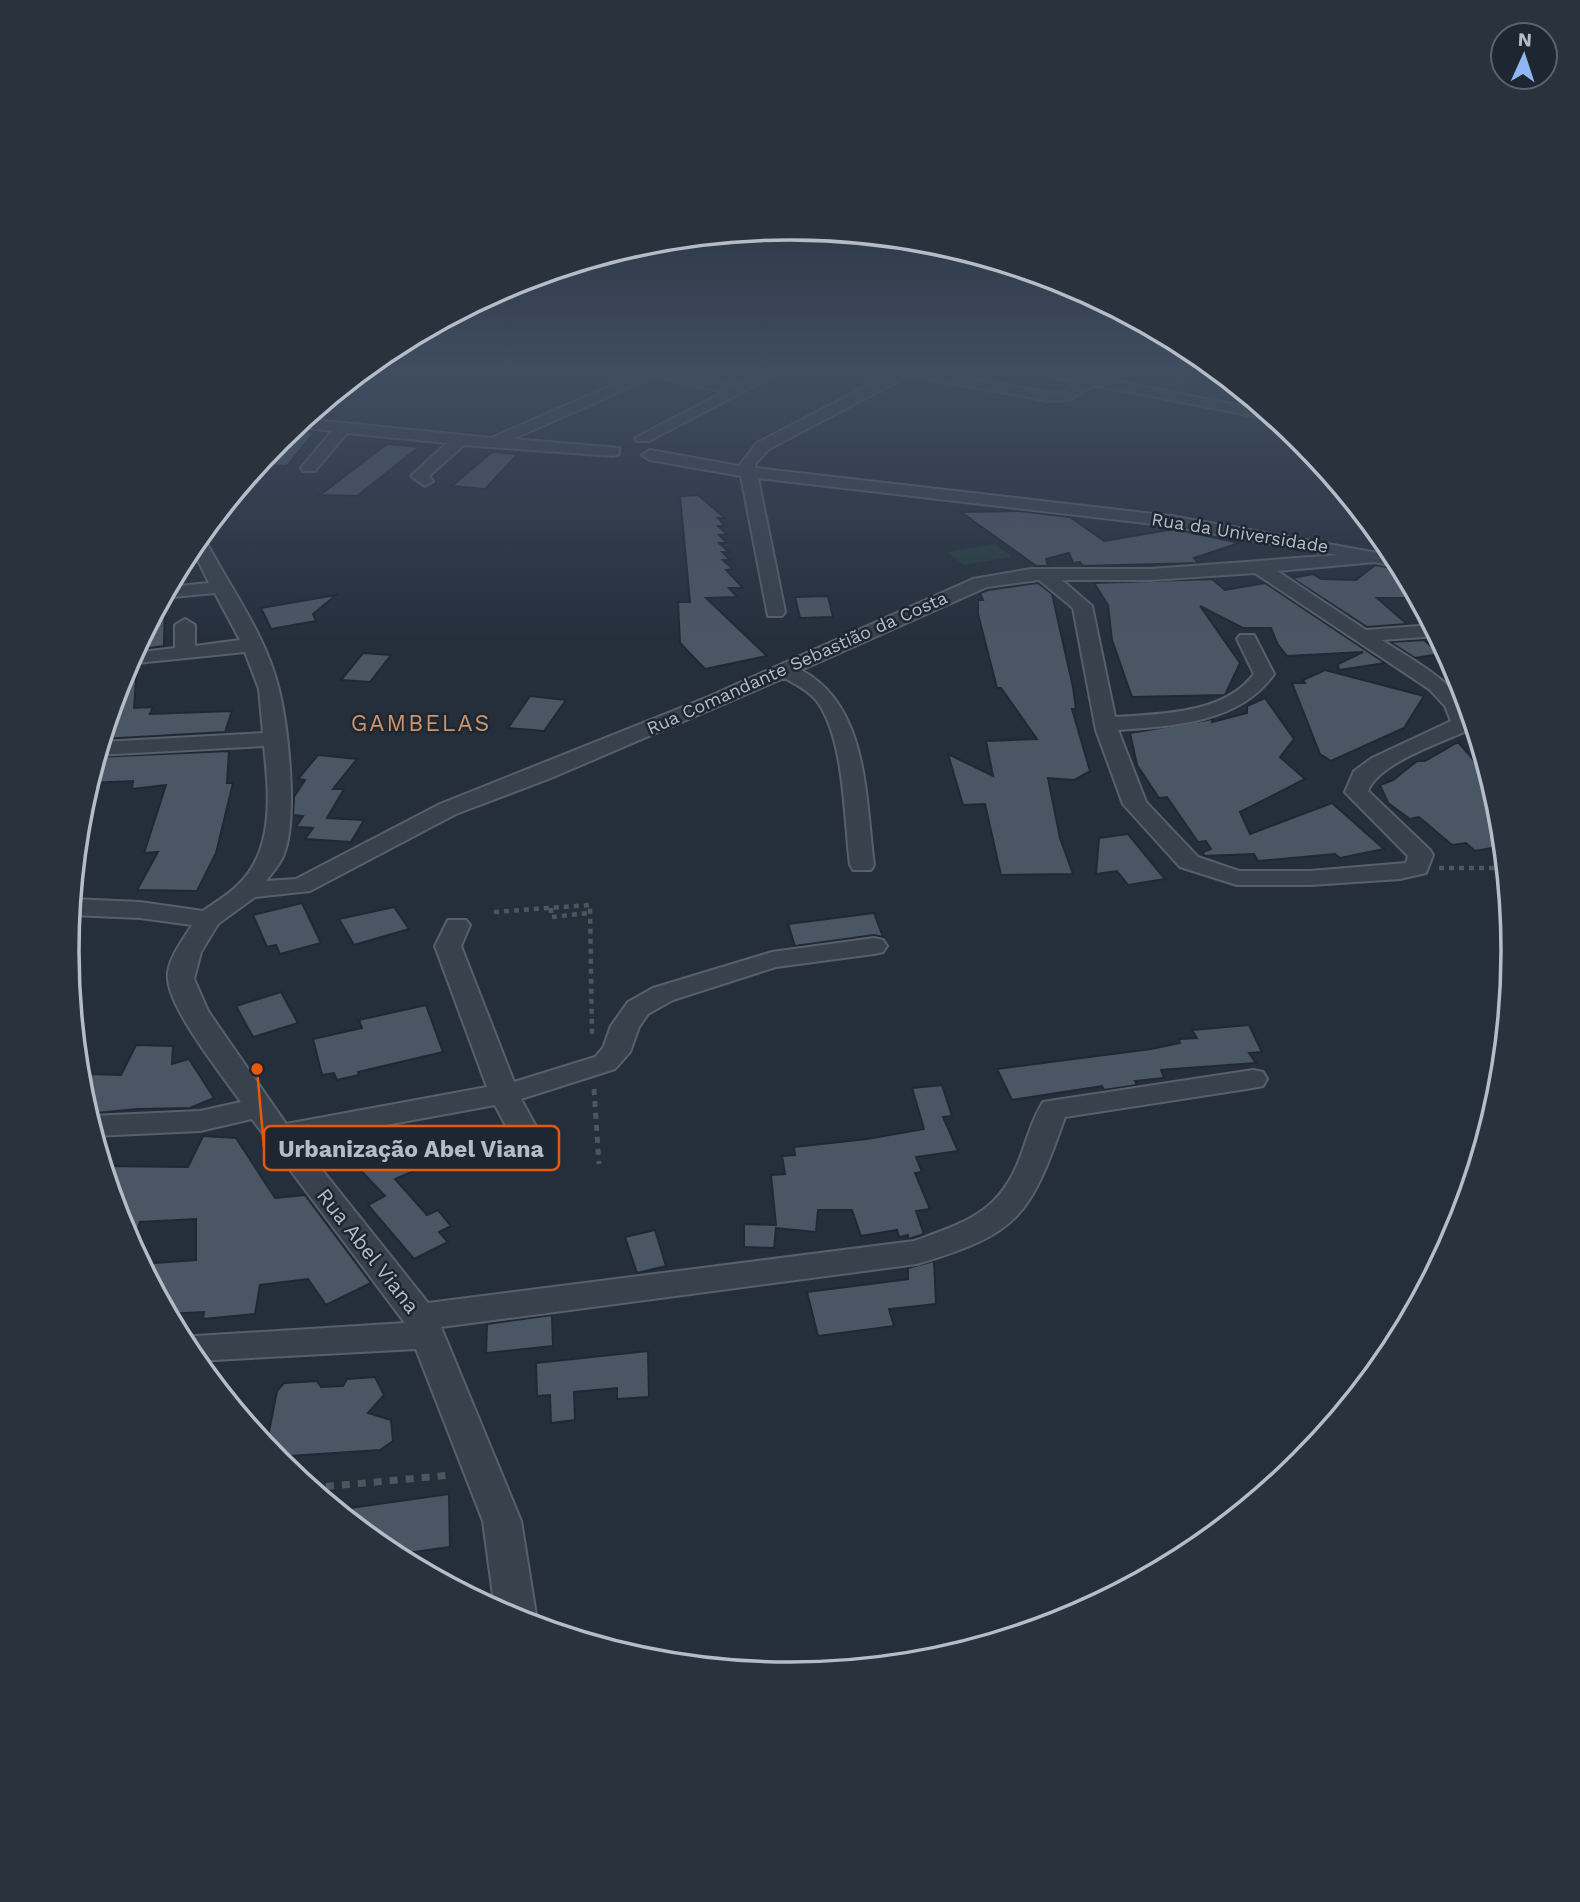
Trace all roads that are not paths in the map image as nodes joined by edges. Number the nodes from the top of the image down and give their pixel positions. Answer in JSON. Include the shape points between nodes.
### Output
{"nodes":[{"id":1,"x":314,"y":462,"type":"edge"},
{"id":2,"x":435,"y":462,"type":"edge"},
{"id":3,"x":703,"y":462,"type":"edge"},
{"id":4,"x":748,"y":462,"type":"edge"},
{"id":5,"x":309,"y":468,"type":"dead end"},
{"id":6,"x":748,"y":471,"type":"junction"},
{"id":7,"x":425,"y":481,"type":"dead end"},
{"id":8,"x":1076,"y":509,"type":"joint"},
{"id":9,"x":1147,"y":518,"type":"joint"},
{"id":10,"x":1268,"y":538,"type":"junction"},
{"id":11,"x":199,"y":556,"type":"edge"},
{"id":12,"x":1376,"y":556,"type":"junction"},
{"id":13,"x":1382,"y":558,"type":"edge"},
{"id":14,"x":1266,"y":567,"type":"junction"},
{"id":15,"x":1043,"y":574,"type":"junction"},
{"id":16,"x":220,"y":587,"type":"junction"},
{"id":17,"x":176,"y":592,"type":"edge"},
{"id":18,"x":775,"y":612,"type":"dead end"},
{"id":19,"x":185,"y":625,"type":"dead end"},
{"id":20,"x":1426,"y":632,"type":"edge"},
{"id":21,"x":1361,"y":636,"type":"junction"},
{"id":22,"x":1247,"y":639,"type":"dead end"},
{"id":23,"x":252,"y":645,"type":"junction"},
{"id":24,"x":185,"y":652,"type":"junction"},
{"id":25,"x":143,"y":657,"type":"edge"},
{"id":26,"x":784,"y":670,"type":"junction"},
{"id":27,"x":1460,"y":711,"type":"edge"},
{"id":28,"x":1105,"y":724,"type":"junction"},
{"id":29,"x":1465,"y":727,"type":"edge"},
{"id":30,"x":276,"y":739,"type":"junction"},
{"id":31,"x":108,"y":748,"type":"edge"},
{"id":32,"x":862,"y":865,"type":"dead end"},
{"id":33,"x":248,"y":890,"type":"junction"},
{"id":34,"x":80,"y":907,"type":"edge"},
{"id":35,"x":208,"y":919,"type":"junction"},
{"id":36,"x":457,"y":925,"type":"dead end"},
{"id":37,"x":874,"y":946,"type":"dead end"},
{"id":38,"x":1253,"y":1079,"type":"dead end"},
{"id":39,"x":504,"y":1094,"type":"junction"},
{"id":40,"x":259,"y":1108,"type":"junction"},
{"id":41,"x":101,"y":1126,"type":"edge"},
{"id":42,"x":526,"y":1134,"type":"dead end"},
{"id":43,"x":278,"y":1135,"type":"junction"},
{"id":44,"x":423,"y":1326,"type":"junction"},
{"id":45,"x":200,"y":1347,"type":"edge"},
{"id":46,"x":515,"y":1607,"type":"edge"}],
"edges":[{"from":1,"to":5,"type":"street"},
{"from":2,"to":7,"type":"street","via":[[419,476]]},
{"from":3,"to":6,"type":"street"},
{"from":4,"to":6,"type":"street"},
{"from":6,"to":8,"type":"street"},
{"from":6,"to":18,"type":"street"},
{"from":8,"to":9,"type":"street","via":[[1088,520],[1124,524]]},
{"from":9,"to":10,"type":"street","name":"Rua da Universidade"},
{"from":10,"to":12,"type":"street","name":"Rua da Universidade"},
{"from":10,"to":14,"type":"street","via":[[1280,549],[1281,558]]},
{"from":11,"to":16,"type":"street","name":"Rua Abel Viana"},
{"from":12,"to":13,"type":"street"},
{"from":12,"to":14,"type":"street","name":"Rua Comandante Sebastião da Costa"},
{"from":14,"to":15,"type":"street","name":"Rua Comandante Sebastião da Costa","via":[[1118,576]]},
{"from":14,"to":21,"type":"street"},
{"from":15,"to":26,"type":"street","name":"Rua Comandante Sebastião da Costa","via":[[1006,575],[980,583]]},
{"from":15,"to":28,"type":"street","via":[[1082,606]]},
{"from":16,"to":17,"type":"street"},
{"from":16,"to":23,"type":"street","name":"Rua Abel Viana"},
{"from":19,"to":24,"type":"street"},
{"from":20,"to":21,"type":"street"},
{"from":21,"to":27,"type":"street","via":[[1436,685]]},
{"from":22,"to":28,"type":"street","via":[[1264,674],[1252,692],[1174,719]]},
{"from":23,"to":24,"type":"street"},
{"from":23,"to":30,"type":"street","name":"Rua Abel Viana","via":[[269,689]]},
{"from":24,"to":25,"type":"street"},
{"from":26,"to":32,"type":"street","via":[[813,685],[829,701],[842,731]]},
{"from":26,"to":33,"type":"street","name":"Rua Comandante Sebastião da Costa","via":[[448,809],[301,886]]},
{"from":28,"to":29,"type":"street","via":[[1135,804],[1189,862],[1237,878],[1322,877],[1417,867],[1421,855],[1356,792],[1362,776],[1380,763]]},
{"from":30,"to":31,"type":"street"},
{"from":30,"to":33,"type":"street","name":"Rua Abel Viana","via":[[281,798],[272,854]]},
{"from":33,"to":35,"type":"street","name":"Rua Abel Viana"},
{"from":34,"to":35,"type":"street"},
{"from":35,"to":40,"type":"street","name":"Rua Abel Viana","via":[[187,952],[181,979],[194,1012]]},
{"from":36,"to":39,"type":"street","via":[[448,946]]},
{"from":37,"to":39,"type":"street","via":[[772,960],[663,994],[638,1008],[625,1026],[616,1052],[605,1063]]},
{"from":38,"to":44,"type":"street","via":[[1053,1109],[1018,1198],[989,1222],[917,1252]]},
{"from":39,"to":42,"type":"street"},
{"from":39,"to":43,"type":"street"},
{"from":40,"to":41,"type":"street","via":[[200,1121]]},
{"from":40,"to":43,"type":"street","name":"Rua Abel Viana"},
{"from":43,"to":44,"type":"street","name":"Rua Abel Viana"},
{"from":44,"to":45,"type":"street"},
{"from":44,"to":46,"type":"street","name":"Rua Abel Viana","via":[[502,1521]]}]}
